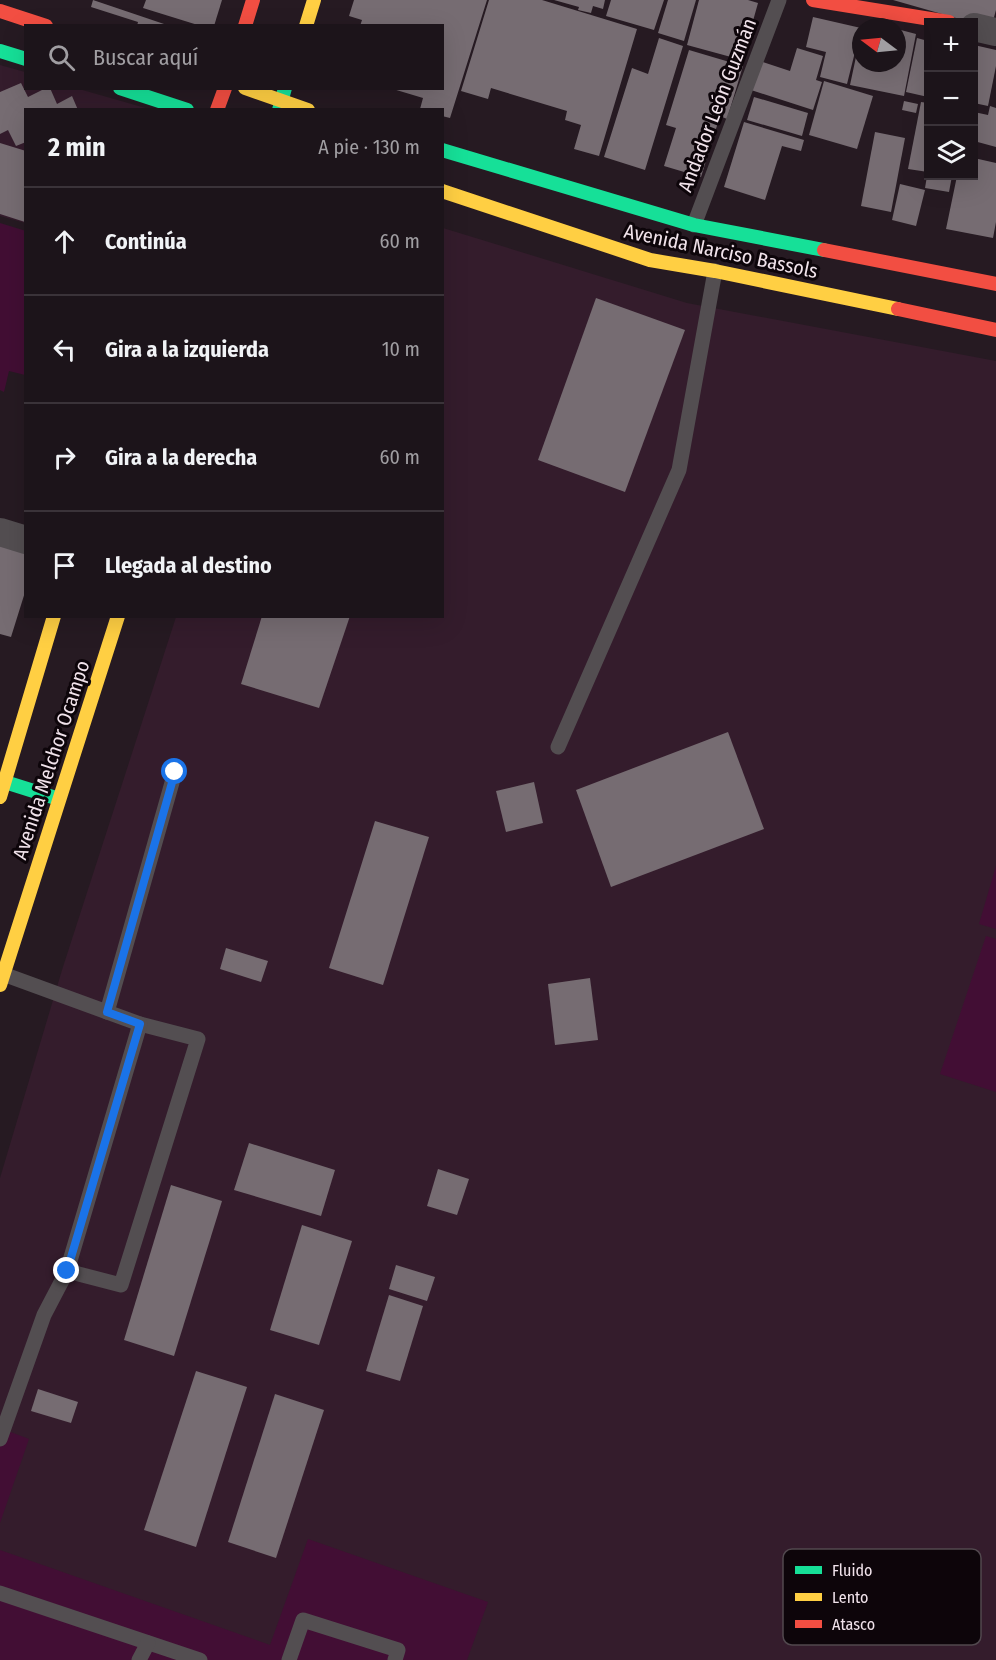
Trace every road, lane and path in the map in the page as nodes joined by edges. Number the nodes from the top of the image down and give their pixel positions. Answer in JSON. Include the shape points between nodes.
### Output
{"nodes":[{"id":1,"x":253,"y":0,"type":"edge"},
{"id":2,"x":314,"y":0,"type":"edge"},
{"id":3,"x":779,"y":0,"type":"edge"},
{"id":4,"x":813,"y":0,"type":"edge"},
{"id":5,"x":0,"y":11,"type":"edge"},
{"id":6,"x":924,"y":18,"type":"edge"},
{"id":7,"x":40,"y":24,"type":"edge"},
{"id":8,"x":246,"y":24,"type":"edge"},
{"id":9,"x":307,"y":24,"type":"edge"},
{"id":10,"x":978,"y":28,"type":"edge"},
{"id":11,"x":996,"y":32,"type":"edge"},
{"id":12,"x":0,"y":51,"type":"edge"},
{"id":13,"x":24,"y":58,"type":"edge"},
{"id":14,"x":126,"y":90,"type":"edge"},
{"id":15,"x":224,"y":90,"type":"edge"},
{"id":16,"x":250,"y":90,"type":"edge"},
{"id":17,"x":282,"y":100,"type":"edge"},
{"id":18,"x":181,"y":108,"type":"edge"},
{"id":19,"x":218,"y":108,"type":"edge"},
{"id":20,"x":303,"y":108,"type":"edge"},
{"id":21,"x":444,"y":151,"type":"edge"},
{"id":22,"x":444,"y":192,"type":"edge"},
{"id":23,"x":694,"y":225,"type":"junction"},
{"id":24,"x":715,"y":272,"type":"junction"},
{"id":25,"x":996,"y":284,"type":"edge"},
{"id":26,"x":996,"y":330,"type":"edge"},
{"id":27,"x":0,"y":532,"type":"edge"},
{"id":28,"x":24,"y":539,"type":"edge"},
{"id":29,"x":53,"y":618,"type":"edge"},
{"id":30,"x":117,"y":618,"type":"edge"},
{"id":31,"x":558,"y":747,"type":"dead end"},
{"id":32,"x":175,"y":772,"type":"dead end"},
{"id":33,"x":5,"y":782,"type":"junction"},
{"id":34,"x":0,"y":797,"type":"edge"},
{"id":35,"x":59,"y":799,"type":"junction"},
{"id":36,"x":2,"y":980,"type":"edge"},
{"id":37,"x":107,"y":1012,"type":"junction"},
{"id":38,"x":140,"y":1024,"type":"junction"},
{"id":39,"x":67,"y":1271,"type":"junction"},
{"id":40,"x":0,"y":1439,"type":"edge"},
{"id":41,"x":0,"y":1593,"type":"edge"},
{"id":42,"x":148,"y":1643,"type":"junction"},
{"id":43,"x":139,"y":1660,"type":"edge"},
{"id":44,"x":200,"y":1660,"type":"edge"},
{"id":45,"x":289,"y":1660,"type":"edge"},
{"id":46,"x":395,"y":1660,"type":"edge"}],
"edges":[{"from":1,"to":8,"type":"street"},
{"from":2,"to":9,"type":"street"},
{"from":3,"to":23,"type":"lane","name":"Andador León Guzmán"},
{"from":4,"to":6,"type":"street"},
{"from":5,"to":7,"type":"street"},
{"from":10,"to":11,"type":"street"},
{"from":12,"to":13,"type":"street"},
{"from":14,"to":18,"type":"street"},
{"from":15,"to":19,"type":"street"},
{"from":16,"to":17,"type":"street"},
{"from":17,"to":20,"type":"street"},
{"from":21,"to":23,"type":"street","name":"Avenida Narciso Bassols"},
{"from":22,"to":24,"type":"street","name":"Avenida Narciso Bassols","via":[[650,260]]},
{"from":23,"to":25,"type":"street","name":"Avenida Narciso Bassols"},
{"from":24,"to":26,"type":"street","name":"Avenida Narciso Bassols"},
{"from":24,"to":31,"type":"lane","via":[[679,470]]},
{"from":27,"to":28,"type":"street"},
{"from":29,"to":33,"type":"street","name":"Avenida Melchor Ocampo"},
{"from":30,"to":35,"type":"street","name":"Avenida Melchor Ocampo"},
{"from":32,"to":37,"type":"lane"},
{"from":33,"to":34,"type":"street","name":"Avenida Melchor Ocampo"},
{"from":33,"to":35,"type":"street"},
{"from":35,"to":36,"type":"street","name":"Avenida Melchor Ocampo"},
{"from":36,"to":37,"type":"lane"},
{"from":37,"to":38,"type":"lane"},
{"from":38,"to":39,"type":"lane"},
{"from":38,"to":39,"type":"lane","via":[[198,1039],[121,1285]]},
{"from":39,"to":40,"type":"lane","via":[[44,1315]]},
{"from":41,"to":42,"type":"lane"},
{"from":42,"to":43,"type":"lane"},
{"from":42,"to":44,"type":"lane"},
{"from":45,"to":46,"type":"lane","via":[[303,1620],[398,1650]]}]}
